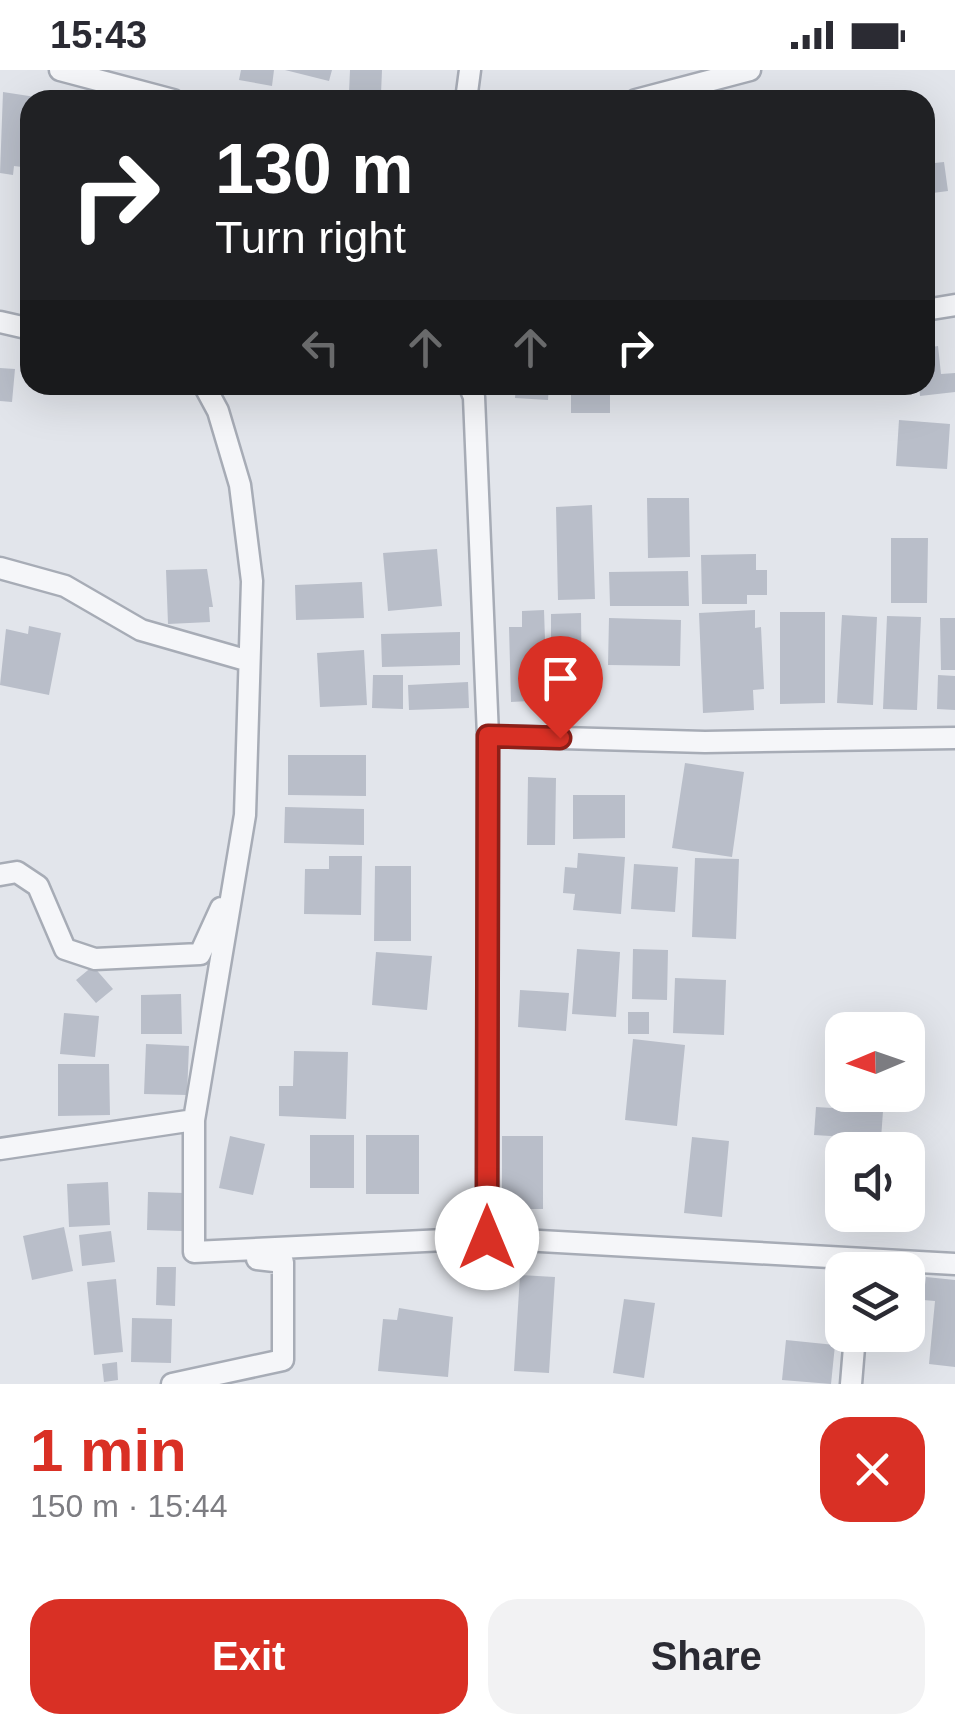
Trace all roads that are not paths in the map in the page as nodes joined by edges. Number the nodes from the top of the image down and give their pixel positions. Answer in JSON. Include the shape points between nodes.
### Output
{"nodes":[{"id":1,"x":60,"y":70,"type":"edge"},
{"id":2,"x":750,"y":70,"type":"edge"},
{"id":3,"x":135,"y":90,"type":"edge"},
{"id":4,"x":674,"y":90,"type":"edge"},
{"id":5,"x":209,"y":395,"type":"edge"},
{"id":6,"x":473,"y":395,"type":"edge"},
{"id":7,"x":0,"y":568,"type":"edge"},
{"id":8,"x":250,"y":661,"type":"junction"},
{"id":9,"x":488,"y":736,"type":"junction"},
{"id":10,"x":955,"y":738,"type":"edge"},
{"id":11,"x":245,"y":814,"type":"junction"},
{"id":12,"x":0,"y":875,"type":"edge"},
{"id":13,"x":194,"y":1120,"type":"junction"},
{"id":14,"x":0,"y":1149,"type":"edge"},
{"id":15,"x":487,"y":1238,"type":"junction"},
{"id":16,"x":194,"y":1252,"type":"junction"},
{"id":17,"x":825,"y":1262,"type":"edge"},
{"id":18,"x":925,"y":1264,"type":"edge"},
{"id":19,"x":955,"y":1264,"type":"edge"},
{"id":20,"x":854,"y":1352,"type":"edge"},
{"id":21,"x":172,"y":1384,"type":"edge"},
{"id":22,"x":851,"y":1384,"type":"edge"}],
"edges":[{"from":1,"to":3,"type":"street"},
{"from":2,"to":4,"type":"street"},
{"from":5,"to":8,"type":"street","via":[[240,484],[252,581]]},
{"from":6,"to":9,"type":"street"},
{"from":7,"to":8,"type":"street","via":[[65,586],[140,630]]},
{"from":8,"to":11,"type":"street"},
{"from":9,"to":10,"type":"street","via":[[704,742]]},
{"from":9,"to":15,"type":"street"},
{"from":11,"to":12,"type":"street","via":[[220,913],[200,954],[95,959],[65,949],[38,886],[16,872]]},
{"from":11,"to":13,"type":"street"},
{"from":13,"to":14,"type":"street"},
{"from":13,"to":16,"type":"street"},
{"from":15,"to":16,"type":"street"},
{"from":15,"to":17,"type":"street"},
{"from":16,"to":21,"type":"street","via":[[283,1262],[283,1360]]},
{"from":18,"to":19,"type":"street"},
{"from":20,"to":22,"type":"street"}]}
